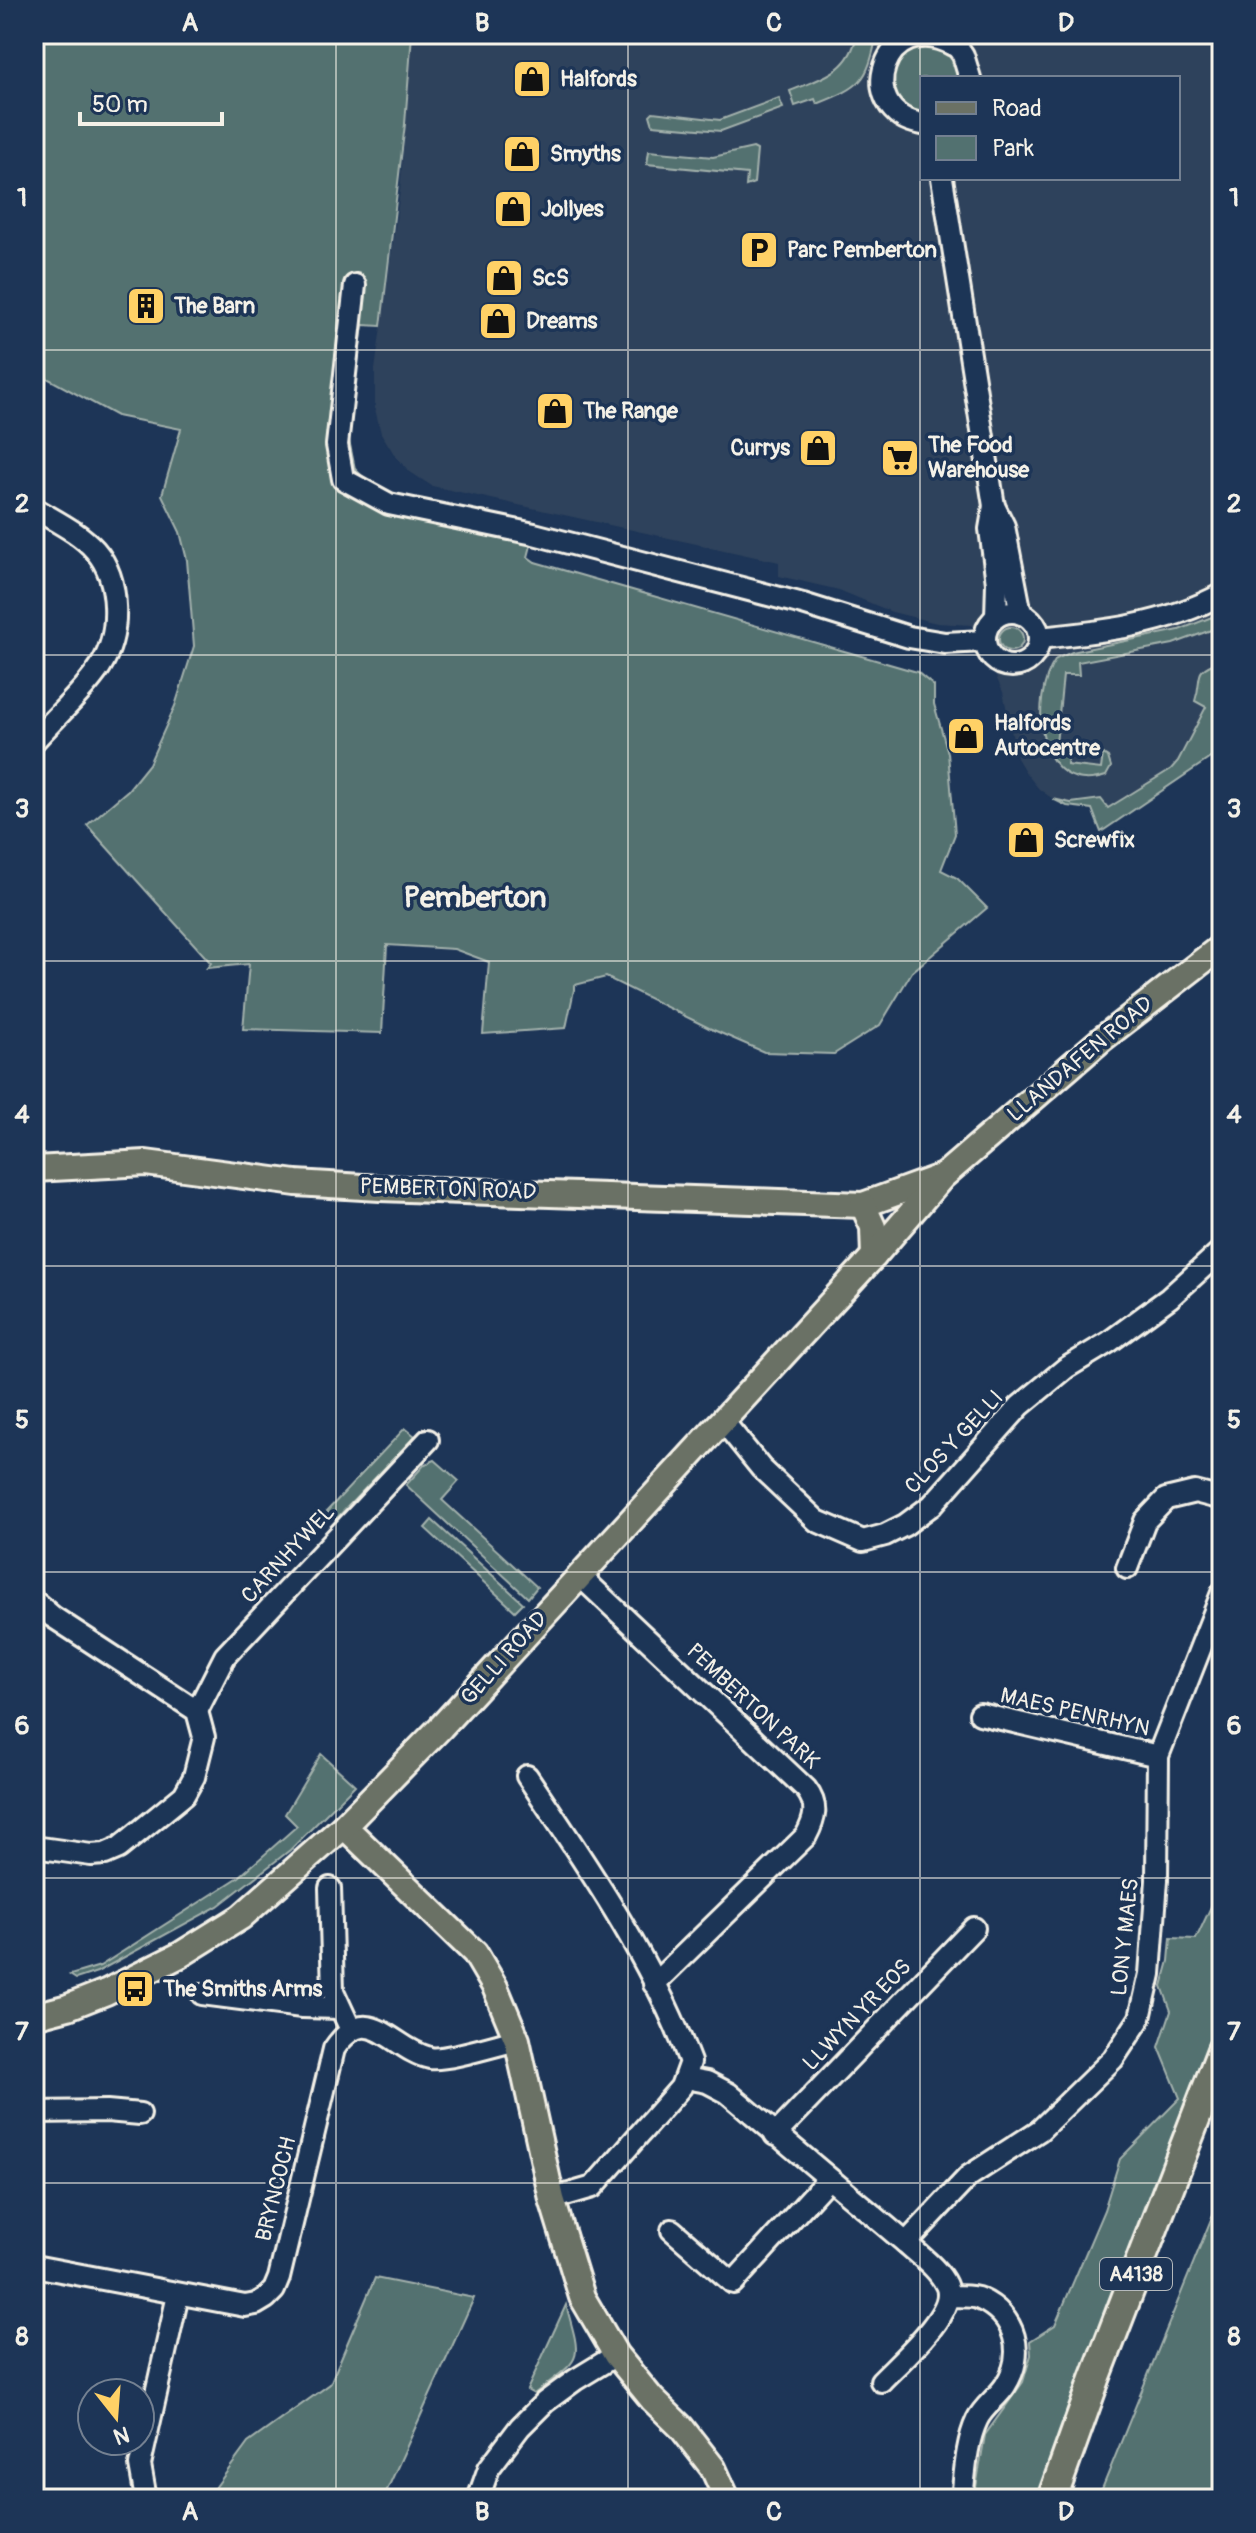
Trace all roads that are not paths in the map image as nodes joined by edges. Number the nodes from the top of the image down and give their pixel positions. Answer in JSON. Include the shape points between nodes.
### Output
{"nodes":[{"id":1,"x":899,"y":39,"type":"edge"},
{"id":2,"x":950,"y":39,"type":"edge"},
{"id":3,"x":969,"y":76,"type":"edge"},
{"id":4,"x":920,"y":123,"type":"edge"},
{"id":5,"x":942,"y":180,"type":"edge"},
{"id":6,"x":355,"y":285,"type":"dead end"},
{"id":7,"x":994,"y":506,"type":"junction"},
{"id":8,"x":34,"y":508,"type":"edge"},
{"id":9,"x":1222,"y":594,"type":"edge"},
{"id":10,"x":1021,"y":614,"type":"junction"},
{"id":11,"x":996,"y":617,"type":"junction"},
{"id":12,"x":1039,"y":638,"type":"junction"},
{"id":13,"x":984,"y":641,"type":"junction"},
{"id":14,"x":34,"y":741,"type":"edge"},
{"id":15,"x":1222,"y":946,"type":"edge"},
{"id":16,"x":34,"y":1169,"type":"edge"},
{"id":17,"x":942,"y":1177,"type":"junction"},
{"id":18,"x":863,"y":1205,"type":"junction"},
{"id":19,"x":1222,"y":1250,"type":"edge"},
{"id":20,"x":874,"y":1256,"type":"junction"},
{"id":21,"x":723,"y":1421,"type":"junction"},
{"id":22,"x":428,"y":1440,"type":"dead end"},
{"id":23,"x":1222,"y":1499,"type":"edge"},
{"id":24,"x":1127,"y":1568,"type":"dead end"},
{"id":25,"x":579,"y":1575,"type":"junction"},
{"id":26,"x":1222,"y":1593,"type":"edge"},
{"id":27,"x":34,"y":1601,"type":"edge"},
{"id":28,"x":197,"y":1711,"type":"junction"},
{"id":29,"x":980,"y":1714,"type":"dead end"},
{"id":30,"x":1158,"y":1756,"type":"junction"},
{"id":31,"x":527,"y":1776,"type":"dead end"},
{"id":32,"x":344,"y":1826,"type":"junction"},
{"id":33,"x":34,"y":1847,"type":"edge"},
{"id":34,"x":330,"y":1888,"type":"dead end"},
{"id":35,"x":974,"y":1928,"type":"dead end"},
{"id":36,"x":654,"y":1984,"type":"junction"},
{"id":37,"x":202,"y":1994,"type":"dead end"},
{"id":38,"x":340,"y":2008,"type":"junction"},
{"id":39,"x":34,"y":2016,"type":"edge"},
{"id":40,"x":351,"y":2030,"type":"junction"},
{"id":41,"x":517,"y":2040,"type":"junction"},
{"id":42,"x":1222,"y":2050,"type":"edge"},
{"id":43,"x":686,"y":2078,"type":"junction"},
{"id":44,"x":34,"y":2112,"type":"edge"},
{"id":45,"x":140,"y":2114,"type":"dead end"},
{"id":46,"x":775,"y":2135,"type":"junction"},
{"id":47,"x":828,"y":2179,"type":"junction"},
{"id":48,"x":552,"y":2199,"type":"junction"},
{"id":49,"x":672,"y":2230,"type":"dead end"},
{"id":50,"x":906,"y":2243,"type":"junction"},
{"id":51,"x":34,"y":2266,"type":"edge"},
{"id":52,"x":178,"y":2295,"type":"junction"},
{"id":53,"x":949,"y":2296,"type":"junction"},
{"id":54,"x":616,"y":2355,"type":"junction"},
{"id":55,"x":881,"y":2381,"type":"dead end"},
{"id":56,"x":146,"y":2499,"type":"edge"},
{"id":57,"x":478,"y":2499,"type":"edge"},
{"id":58,"x":727,"y":2499,"type":"edge"},
{"id":59,"x":962,"y":2499,"type":"edge"},
{"id":60,"x":1052,"y":2499,"type":"edge"}],
"edges":[{"from":1,"to":2,"type":"street"},
{"from":1,"to":4,"type":"street","via":[[881,83],[893,110]]},
{"from":2,"to":3,"type":"street","via":[[963,55]]},
{"from":5,"to":7,"type":"street"},
{"from":6,"to":13,"type":"street","via":[[337,445],[343,479],[364,492],[389,504],[549,537],[909,637],[945,643]]},
{"from":7,"to":10,"type":"street","via":[[1004,526]]},
{"from":7,"to":11,"type":"street","via":[[990,529]]},
{"from":8,"to":14,"type":"street","via":[[96,551],[108,571],[115,618],[101,666]]},
{"from":9,"to":12,"type":"street","via":[[1142,624]]},
{"from":10,"to":11,"type":"street"},
{"from":10,"to":12,"type":"street","via":[[1035,625]]},
{"from":11,"to":13,"type":"street"},
{"from":12,"to":13,"type":"street","via":[[1032,658],[1016,667],[991,658]]},
{"from":15,"to":17,"type":"main road","name":"LLANDAFEN ROAD","via":[[1102,1039]]},
{"from":16,"to":18,"type":"main road","name":"PEMBERTON ROAD","via":[[146,1163],[296,1183]]},
{"from":17,"to":18,"type":"main road"},
{"from":17,"to":20,"type":"main road","name":"GELLI ROAD"},
{"from":18,"to":20,"type":"main road","via":[[873,1227]]},
{"from":19,"to":21,"type":"street","name":"CLOS Y GELLI","via":[[1169,1298],[1020,1406],[932,1505],[885,1535],[863,1541],[817,1521],[761,1468]]},
{"from":20,"to":21,"type":"main road","name":"GELLI ROAD"},
{"from":21,"to":25,"type":"main road","name":"GELLI ROAD"},
{"from":22,"to":28,"type":"street","name":"CARNHYWEL","via":[[225,1656]]},
{"from":23,"to":24,"type":"street","via":[[1195,1492],[1166,1499],[1145,1521]]},
{"from":25,"to":32,"type":"main road","name":"GELLI ROAD"},
{"from":25,"to":36,"type":"street","name":"PEMBERTON PARK","via":[[806,1789],[816,1809],[806,1836]]},
{"from":26,"to":30,"type":"street","name":"LON Y MAES"},
{"from":27,"to":28,"type":"street"},
{"from":28,"to":33,"type":"street","via":[[202,1747],[184,1795],[105,1854]]},
{"from":29,"to":30,"type":"street","name":"MAES PENRHYN"},
{"from":30,"to":50,"type":"street","name":"LON Y MAES","via":[[1157,1880],[1150,1974],[1140,2018],[1113,2059],[1040,2130],[969,2176]]},
{"from":31,"to":36,"type":"street","via":[[612,1902]]},
{"from":32,"to":39,"type":"main road","name":"GELLI ROAD","via":[[241,1917],[193,1947],[106,1992]]},
{"from":32,"to":41,"type":"main road","via":[[475,1953]]},
{"from":34,"to":38,"type":"street","via":[[333,1991]]},
{"from":35,"to":46,"type":"street","name":"LLWYN YR EOS"},
{"from":36,"to":43,"type":"street","via":[[690,2062]]},
{"from":37,"to":38,"type":"street"},
{"from":38,"to":40,"type":"street"},
{"from":40,"to":41,"type":"street","via":[[377,2028],[433,2059]]},
{"from":40,"to":52,"type":"street","name":"BRYNCOCH","via":[[334,2049],[274,2290],[245,2306]]},
{"from":41,"to":48,"type":"main road"},
{"from":42,"to":60,"type":"highway","number":"A4138"},
{"from":43,"to":46,"type":"street","via":[[728,2093]]},
{"from":43,"to":48,"type":"street","via":[[593,2187]]},
{"from":44,"to":45,"type":"street"},
{"from":46,"to":47,"type":"street"},
{"from":47,"to":49,"type":"street","via":[[733,2283]]},
{"from":47,"to":50,"type":"street"},
{"from":48,"to":54,"type":"main road","via":[[582,2297]]},
{"from":50,"to":53,"type":"street","via":[[935,2269]]},
{"from":51,"to":52,"type":"street","name":"BRYNCOCH"},
{"from":52,"to":56,"type":"street","via":[[140,2465]]},
{"from":53,"to":55,"type":"street","via":[[943,2314]]},
{"from":53,"to":59,"type":"street","via":[[978,2297],[999,2311],[1013,2329],[1018,2355],[1006,2385],[977,2419]]},
{"from":54,"to":57,"type":"street","via":[[565,2387],[520,2427],[489,2468]]},
{"from":54,"to":58,"type":"main road","via":[[713,2468]]}]}
